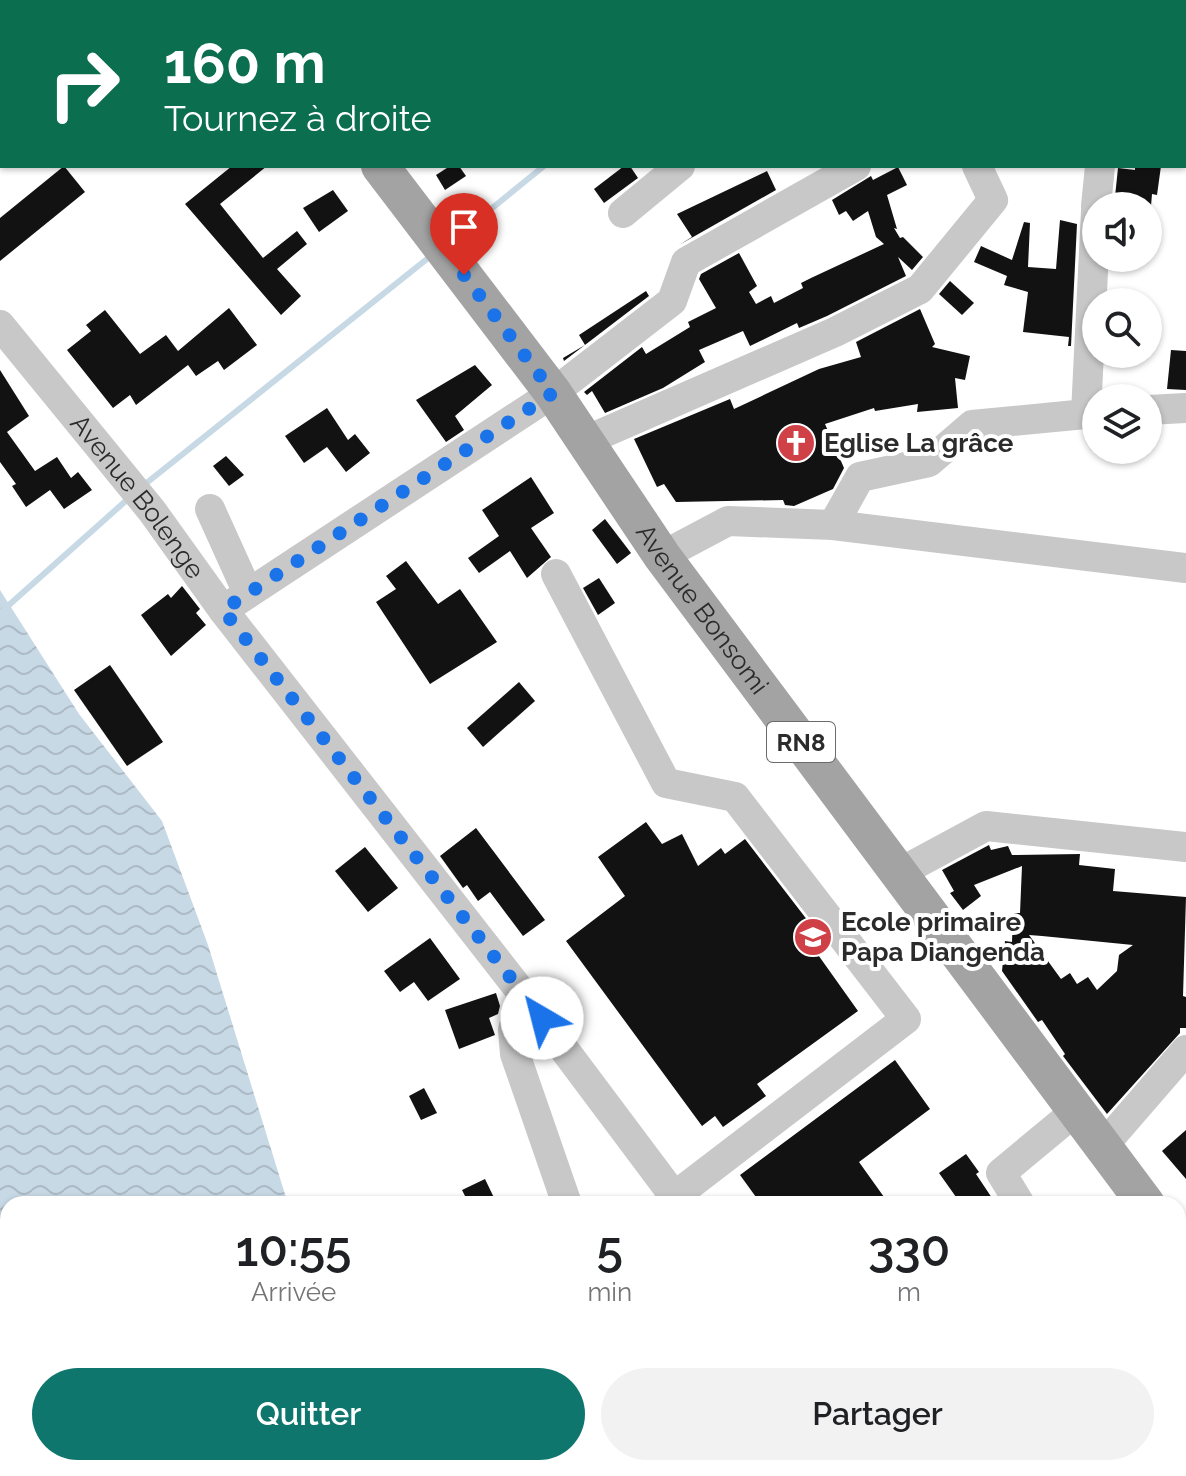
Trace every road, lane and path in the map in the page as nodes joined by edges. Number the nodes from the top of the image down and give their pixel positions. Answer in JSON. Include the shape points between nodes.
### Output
{"nodes":[{"id":1,"x":381,"y":168,"type":"edge"},
{"id":2,"x":678,"y":168,"type":"edge"},
{"id":3,"x":852,"y":168,"type":"edge"},
{"id":4,"x":978,"y":168,"type":"edge"},
{"id":5,"x":1100,"y":168,"type":"edge"},
{"id":6,"x":1098,"y":192,"type":"edge"},
{"id":7,"x":623,"y":213,"type":"dead end"},
{"id":8,"x":1094,"y":272,"type":"edge"},
{"id":9,"x":0,"y":325,"type":"edge"},
{"id":10,"x":1092,"y":384,"type":"edge"},
{"id":11,"x":553,"y":393,"type":"junction"},
{"id":12,"x":1186,"y":408,"type":"edge"},
{"id":13,"x":1162,"y":409,"type":"edge"},
{"id":14,"x":1082,"y":414,"type":"edge"},
{"id":15,"x":585,"y":441,"type":"junction"},
{"id":16,"x":210,"y":509,"type":"dead end"},
{"id":17,"x":833,"y":525,"type":"junction"},
{"id":18,"x":662,"y":556,"type":"junction"},
{"id":19,"x":1186,"y":568,"type":"edge"},
{"id":20,"x":556,"y":574,"type":"dead end"},
{"id":21,"x":248,"y":593,"type":"junction"},
{"id":22,"x":223,"y":610,"type":"junction"},
{"id":23,"x":1186,"y":847,"type":"edge"},
{"id":24,"x":899,"y":873,"type":"junction"},
{"id":25,"x":522,"y":993,"type":"junction"},
{"id":26,"x":1186,"y":1050,"type":"edge"},
{"id":27,"x":1077,"y":1110,"type":"junction"},
{"id":28,"x":1103,"y":1146,"type":"junction"},
{"id":29,"x":564,"y":1196,"type":"edge"},
{"id":30,"x":675,"y":1196,"type":"edge"},
{"id":31,"x":683,"y":1196,"type":"edge"},
{"id":32,"x":1015,"y":1196,"type":"edge"},
{"id":33,"x":1140,"y":1196,"type":"edge"}],
"edges":[{"from":1,"to":11,"type":"main road","name":"Avenue Bonsomi","number":"RN8"},
{"from":2,"to":7,"type":"street"},
{"from":3,"to":11,"type":"street","via":[[686,262],[672,301]]},
{"from":4,"to":15,"type":"street","via":[[993,200],[920,289],[835,332]]},
{"from":5,"to":6,"type":"street"},
{"from":8,"to":10,"type":"street"},
{"from":9,"to":22,"type":"street","name":"Avenue Bolenge","via":[[152,511]]},
{"from":11,"to":15,"type":"main road","name":"Avenue Bonsomi","number":"RN8"},
{"from":11,"to":21,"type":"street"},
{"from":12,"to":13,"type":"street"},
{"from":14,"to":17,"type":"street","via":[[972,425],[929,462],[860,477]]},
{"from":15,"to":18,"type":"main road","name":"Avenue Bonsomi","number":"RN8"},
{"from":16,"to":21,"type":"street"},
{"from":17,"to":18,"type":"street","via":[[728,521]]},
{"from":17,"to":19,"type":"street"},
{"from":18,"to":24,"type":"main road","name":"Avenue Bonsomi","number":"RN8"},
{"from":20,"to":31,"type":"street","via":[[666,783],[735,797],[906,1019]]},
{"from":21,"to":22,"type":"street"},
{"from":22,"to":25,"type":"street","name":"Avenue Bolenge"},
{"from":23,"to":24,"type":"street","via":[[986,826]]},
{"from":24,"to":27,"type":"main road","name":"Avenue Bonsomi","number":"RN8"},
{"from":25,"to":29,"type":"street","via":[[513,1030],[515,1054]]},
{"from":25,"to":30,"type":"street","name":"Avenue Bolenge"},
{"from":26,"to":28,"type":"street"},
{"from":27,"to":28,"type":"main road","name":"Avenue Bonsomi","number":"RN8"},
{"from":27,"to":32,"type":"street","via":[[1001,1173]]},
{"from":28,"to":33,"type":"main road","name":"Avenue Bonsomi","number":"RN8"}]}
